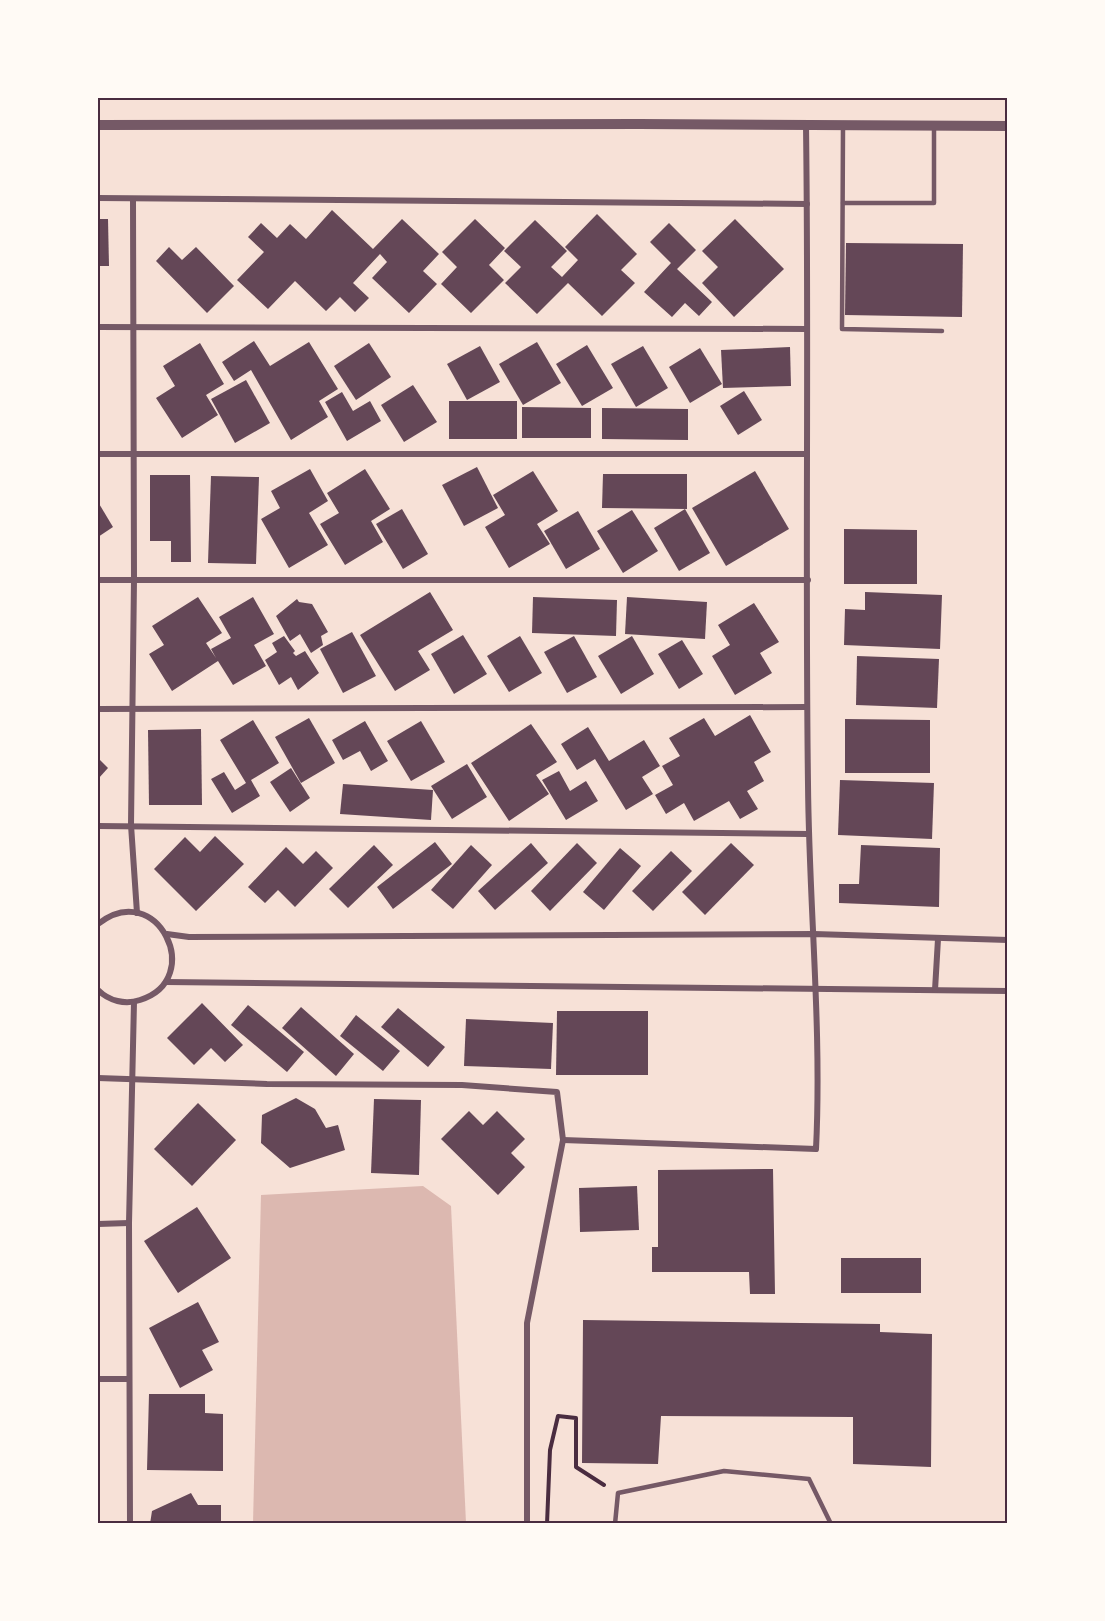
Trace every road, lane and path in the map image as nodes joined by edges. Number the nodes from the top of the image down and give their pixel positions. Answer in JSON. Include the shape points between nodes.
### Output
{"nodes":[{"id":1,"x":98,"y":125,"type":"edge"},
{"id":2,"x":806,"y":126,"type":"junction"},
{"id":3,"x":843,"y":126,"type":"junction"},
{"id":4,"x":934,"y":126,"type":"junction"},
{"id":5,"x":1008,"y":126,"type":"edge"},
{"id":6,"x":98,"y":198,"type":"edge"},
{"id":7,"x":134,"y":199,"type":"junction"},
{"id":8,"x":843,"y":203,"type":"junction"},
{"id":9,"x":807,"y":204,"type":"junction"},
{"id":10,"x":98,"y":327,"type":"edge"},
{"id":11,"x":134,"y":327,"type":"junction"},
{"id":12,"x":807,"y":328,"type":"junction"},
{"id":13,"x":942,"y":331,"type":"dead end"},
{"id":14,"x":98,"y":454,"type":"edge"},
{"id":15,"x":134,"y":454,"type":"junction"},
{"id":16,"x":807,"y":454,"type":"junction"},
{"id":17,"x":98,"y":580,"type":"edge"},
{"id":18,"x":134,"y":580,"type":"junction"},
{"id":19,"x":808,"y":580,"type":"junction"},
{"id":20,"x":807,"y":706,"type":"junction"},
{"id":21,"x":98,"y":709,"type":"edge"},
{"id":22,"x":131,"y":709,"type":"junction"},
{"id":23,"x":131,"y":825,"type":"junction"},
{"id":24,"x":98,"y":826,"type":"edge"},
{"id":25,"x":808,"y":834,"type":"junction"},
{"id":26,"x":137,"y":913,"type":"junction"},
{"id":27,"x":98,"y":924,"type":"edge"},
{"id":28,"x":166,"y":934,"type":"junction"},
{"id":29,"x":814,"y":934,"type":"junction"},
{"id":30,"x":938,"y":939,"type":"junction"},
{"id":31,"x":1008,"y":940,"type":"edge"},
{"id":32,"x":166,"y":982,"type":"junction"},
{"id":33,"x":816,"y":989,"type":"junction"},
{"id":34,"x":98,"y":990,"type":"edge"},
{"id":35,"x":935,"y":990,"type":"junction"},
{"id":36,"x":1008,"y":991,"type":"edge"},
{"id":37,"x":134,"y":1002,"type":"junction"},
{"id":38,"x":98,"y":1078,"type":"edge"},
{"id":39,"x":131,"y":1078,"type":"junction"},
{"id":40,"x":563,"y":1140,"type":"junction"},
{"id":41,"x":129,"y":1223,"type":"junction"},
{"id":42,"x":98,"y":1224,"type":"edge"},
{"id":43,"x":98,"y":1379,"type":"edge"},
{"id":44,"x":128,"y":1379,"type":"junction"},
{"id":45,"x":618,"y":1493,"type":"junction"},
{"id":46,"x":130,"y":1524,"type":"edge"},
{"id":47,"x":526,"y":1524,"type":"edge"},
{"id":48,"x":547,"y":1524,"type":"edge"},
{"id":49,"x":615,"y":1524,"type":"edge"},
{"id":50,"x":831,"y":1524,"type":"edge"}],
"edges":[{"from":1,"to":2,"type":"street"},
{"from":2,"to":3,"type":"street"},
{"from":2,"to":9,"type":"street"},
{"from":3,"to":4,"type":"street"},
{"from":3,"to":8,"type":"lane"},
{"from":4,"to":5,"type":"street"},
{"from":4,"to":8,"type":"lane","via":[[934,203]]},
{"from":6,"to":7,"type":"street"},
{"from":7,"to":9,"type":"street"},
{"from":7,"to":11,"type":"street"},
{"from":8,"to":13,"type":"lane","via":[[842,329]]},
{"from":9,"to":12,"type":"street"},
{"from":10,"to":11,"type":"street"},
{"from":11,"to":12,"type":"street"},
{"from":11,"to":15,"type":"street"},
{"from":12,"to":16,"type":"street"},
{"from":14,"to":15,"type":"street"},
{"from":15,"to":16,"type":"street"},
{"from":15,"to":18,"type":"street"},
{"from":16,"to":19,"type":"street"},
{"from":17,"to":18,"type":"street"},
{"from":18,"to":19,"type":"street"},
{"from":18,"to":22,"type":"street"},
{"from":19,"to":20,"type":"street"},
{"from":20,"to":22,"type":"street"},
{"from":20,"to":25,"type":"street"},
{"from":21,"to":22,"type":"street"},
{"from":22,"to":23,"type":"street"},
{"from":23,"to":24,"type":"street"},
{"from":23,"to":25,"type":"street"},
{"from":23,"to":26,"type":"street"},
{"from":25,"to":29,"type":"street"},
{"from":26,"to":27,"type":"street","via":[[115,914]]},
{"from":26,"to":28,"type":"street","via":[[149,917]]},
{"from":28,"to":29,"type":"street","via":[[189,938]]},
{"from":28,"to":32,"type":"street","via":[[173,958]]},
{"from":29,"to":30,"type":"street"},
{"from":29,"to":33,"type":"street"},
{"from":30,"to":31,"type":"street"},
{"from":30,"to":35,"type":"street"},
{"from":32,"to":33,"type":"street"},
{"from":32,"to":37,"type":"street"},
{"from":33,"to":35,"type":"street"},
{"from":33,"to":40,"type":"street","via":[[816,1149]]},
{"from":34,"to":37,"type":"street","via":[[111,999]]},
{"from":35,"to":36,"type":"street"},
{"from":37,"to":39,"type":"street"},
{"from":38,"to":39,"type":"street"},
{"from":39,"to":40,"type":"street","via":[[267,1084],[462,1084],[557,1092]]},
{"from":39,"to":41,"type":"street"},
{"from":40,"to":47,"type":"street","via":[[527,1323]]},
{"from":41,"to":42,"type":"street"},
{"from":41,"to":44,"type":"street"},
{"from":43,"to":44,"type":"street"},
{"from":44,"to":46,"type":"street"},
{"from":45,"to":48,"type":"path","via":[[576,1467],[576,1418],[558,1416],[550,1450]]},
{"from":45,"to":49,"type":"lane"},
{"from":45,"to":50,"type":"lane","via":[[724,1471],[809,1479]]}]}
